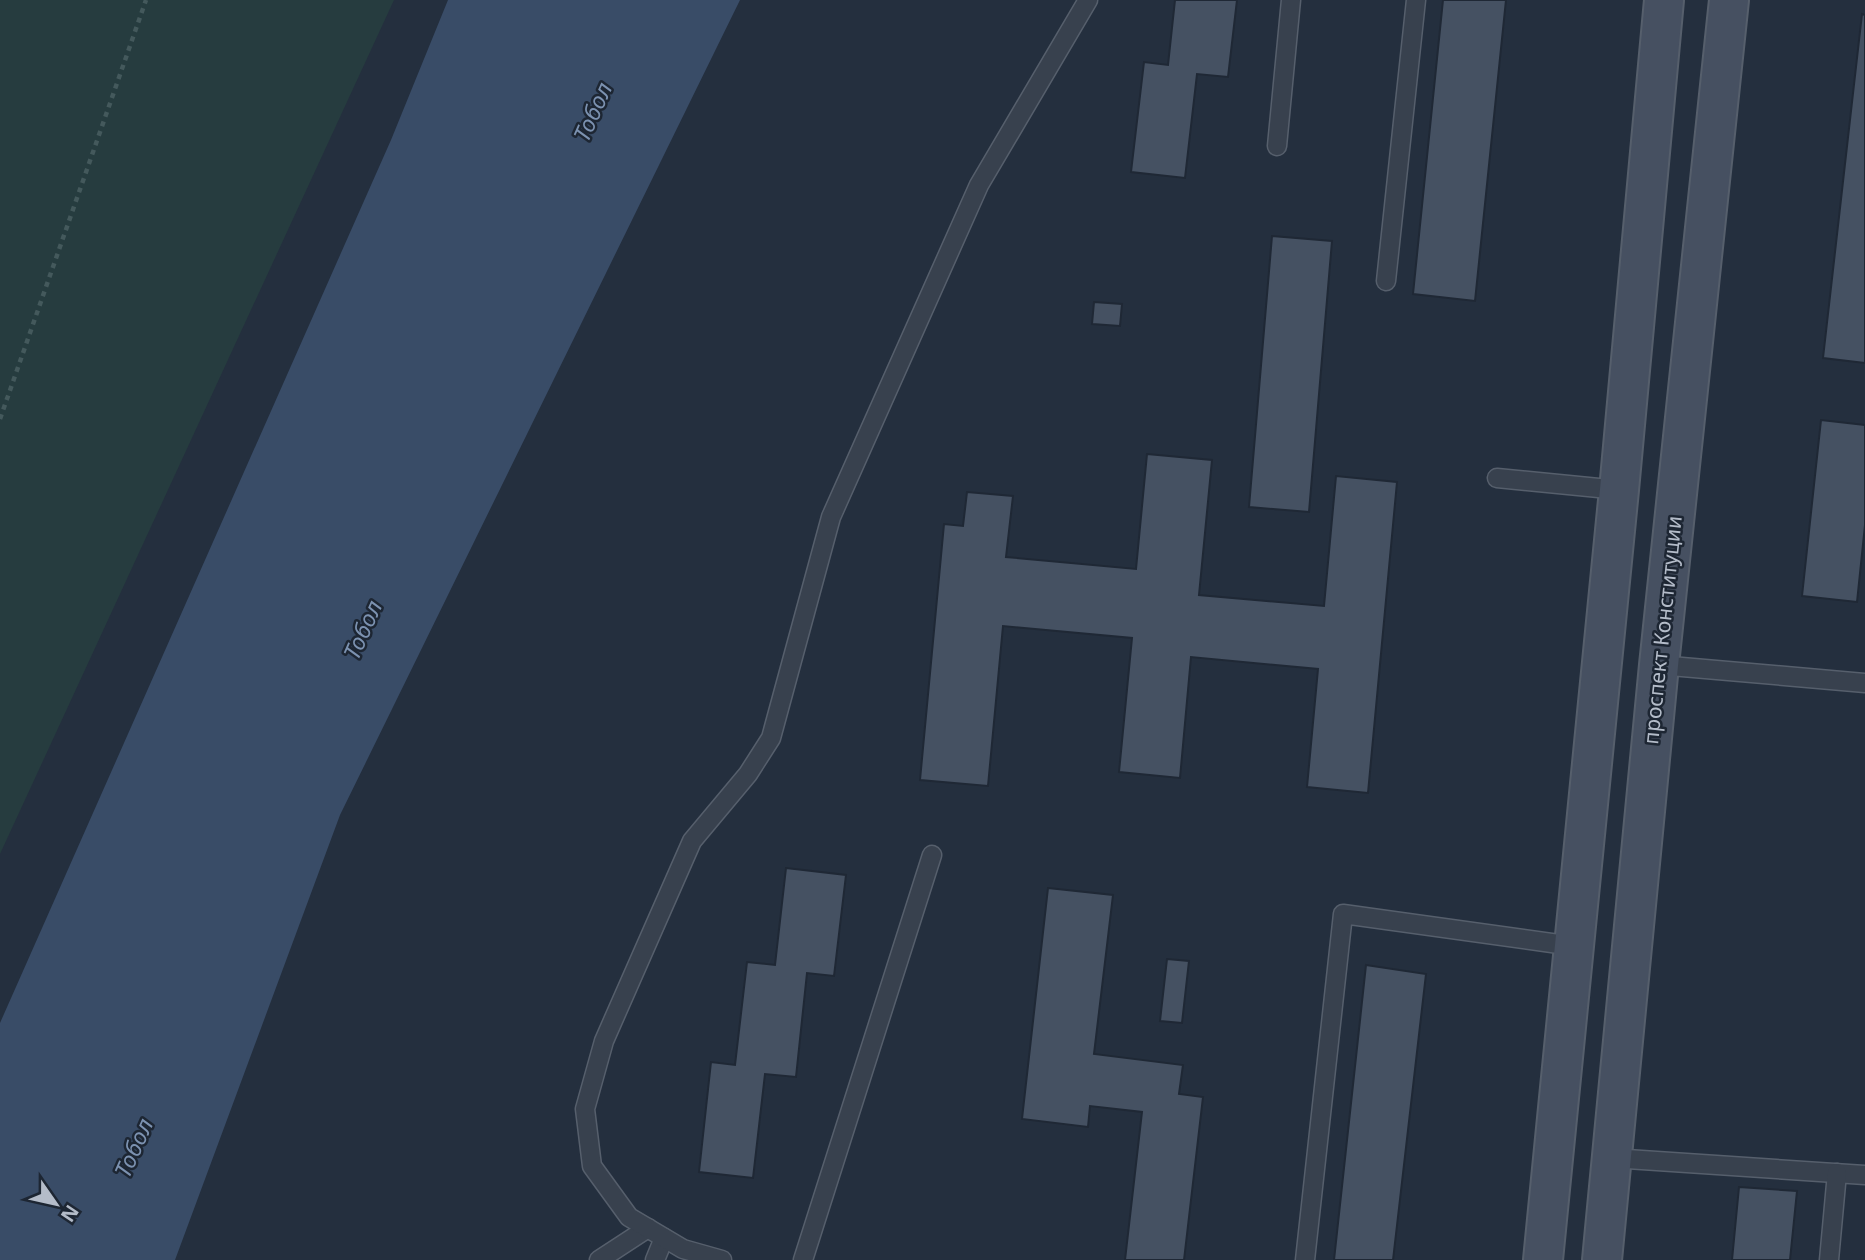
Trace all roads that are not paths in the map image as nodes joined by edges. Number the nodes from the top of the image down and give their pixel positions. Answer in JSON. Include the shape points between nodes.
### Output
{"nodes":[{"id":1,"x":1088,"y":0,"type":"edge"},
{"id":2,"x":1291,"y":0,"type":"edge"},
{"id":3,"x":1416,"y":0,"type":"edge"},
{"id":4,"x":1664,"y":0,"type":"edge"},
{"id":5,"x":1730,"y":0,"type":"edge"},
{"id":6,"x":1277,"y":146,"type":"dead end"},
{"id":7,"x":1386,"y":281,"type":"dead end"},
{"id":8,"x":1497,"y":478,"type":"dead end"},
{"id":9,"x":1619,"y":490,"type":"junction"},
{"id":10,"x":1602,"y":658,"type":"junction"},
{"id":11,"x":1659,"y":665,"type":"junction"},
{"id":12,"x":1865,"y":683,"type":"edge"},
{"id":13,"x":932,"y":855,"type":"dead end"},
{"id":14,"x":1573,"y":946,"type":"junction"},
{"id":15,"x":1612,"y":1158,"type":"junction"},
{"id":16,"x":1836,"y":1173,"type":"junction"},
{"id":17,"x":1865,"y":1175,"type":"edge"},
{"id":18,"x":648,"y":1228,"type":"junction"},
{"id":19,"x":664,"y":1238,"type":"junction"},
{"id":20,"x":599,"y":1260,"type":"edge"},
{"id":21,"x":655,"y":1260,"type":"edge"},
{"id":22,"x":722,"y":1260,"type":"edge"},
{"id":23,"x":803,"y":1260,"type":"edge"},
{"id":24,"x":1305,"y":1260,"type":"edge"},
{"id":25,"x":1543,"y":1260,"type":"edge"},
{"id":26,"x":1602,"y":1260,"type":"edge"},
{"id":27,"x":1829,"y":1260,"type":"edge"}],
"edges":[{"from":1,"to":18,"type":"lane","via":[[979,185],[831,517],[771,738],[748,774],[692,841],[604,1041],[585,1109],[592,1166],[629,1217]]},
{"from":2,"to":6,"type":"lane"},
{"from":3,"to":7,"type":"lane"},
{"from":4,"to":9,"type":"main road"},
{"from":5,"to":11,"type":"main road","name":"проспект Конституции"},
{"from":8,"to":9,"type":"lane"},
{"from":9,"to":10,"type":"main road"},
{"from":10,"to":11,"type":"main road"},
{"from":10,"to":14,"type":"main road"},
{"from":11,"to":12,"type":"lane"},
{"from":11,"to":15,"type":"main road","name":"проспект Конституции"},
{"from":13,"to":23,"type":"lane"},
{"from":14,"to":24,"type":"lane","via":[[1343,914]]},
{"from":14,"to":25,"type":"main road"},
{"from":15,"to":16,"type":"lane"},
{"from":15,"to":26,"type":"main road","name":"проспект Конституции"},
{"from":16,"to":17,"type":"lane"},
{"from":16,"to":27,"type":"lane"},
{"from":18,"to":19,"type":"lane"},
{"from":18,"to":20,"type":"lane"},
{"from":19,"to":21,"type":"lane"},
{"from":19,"to":22,"type":"lane","via":[[683,1249]]}]}
